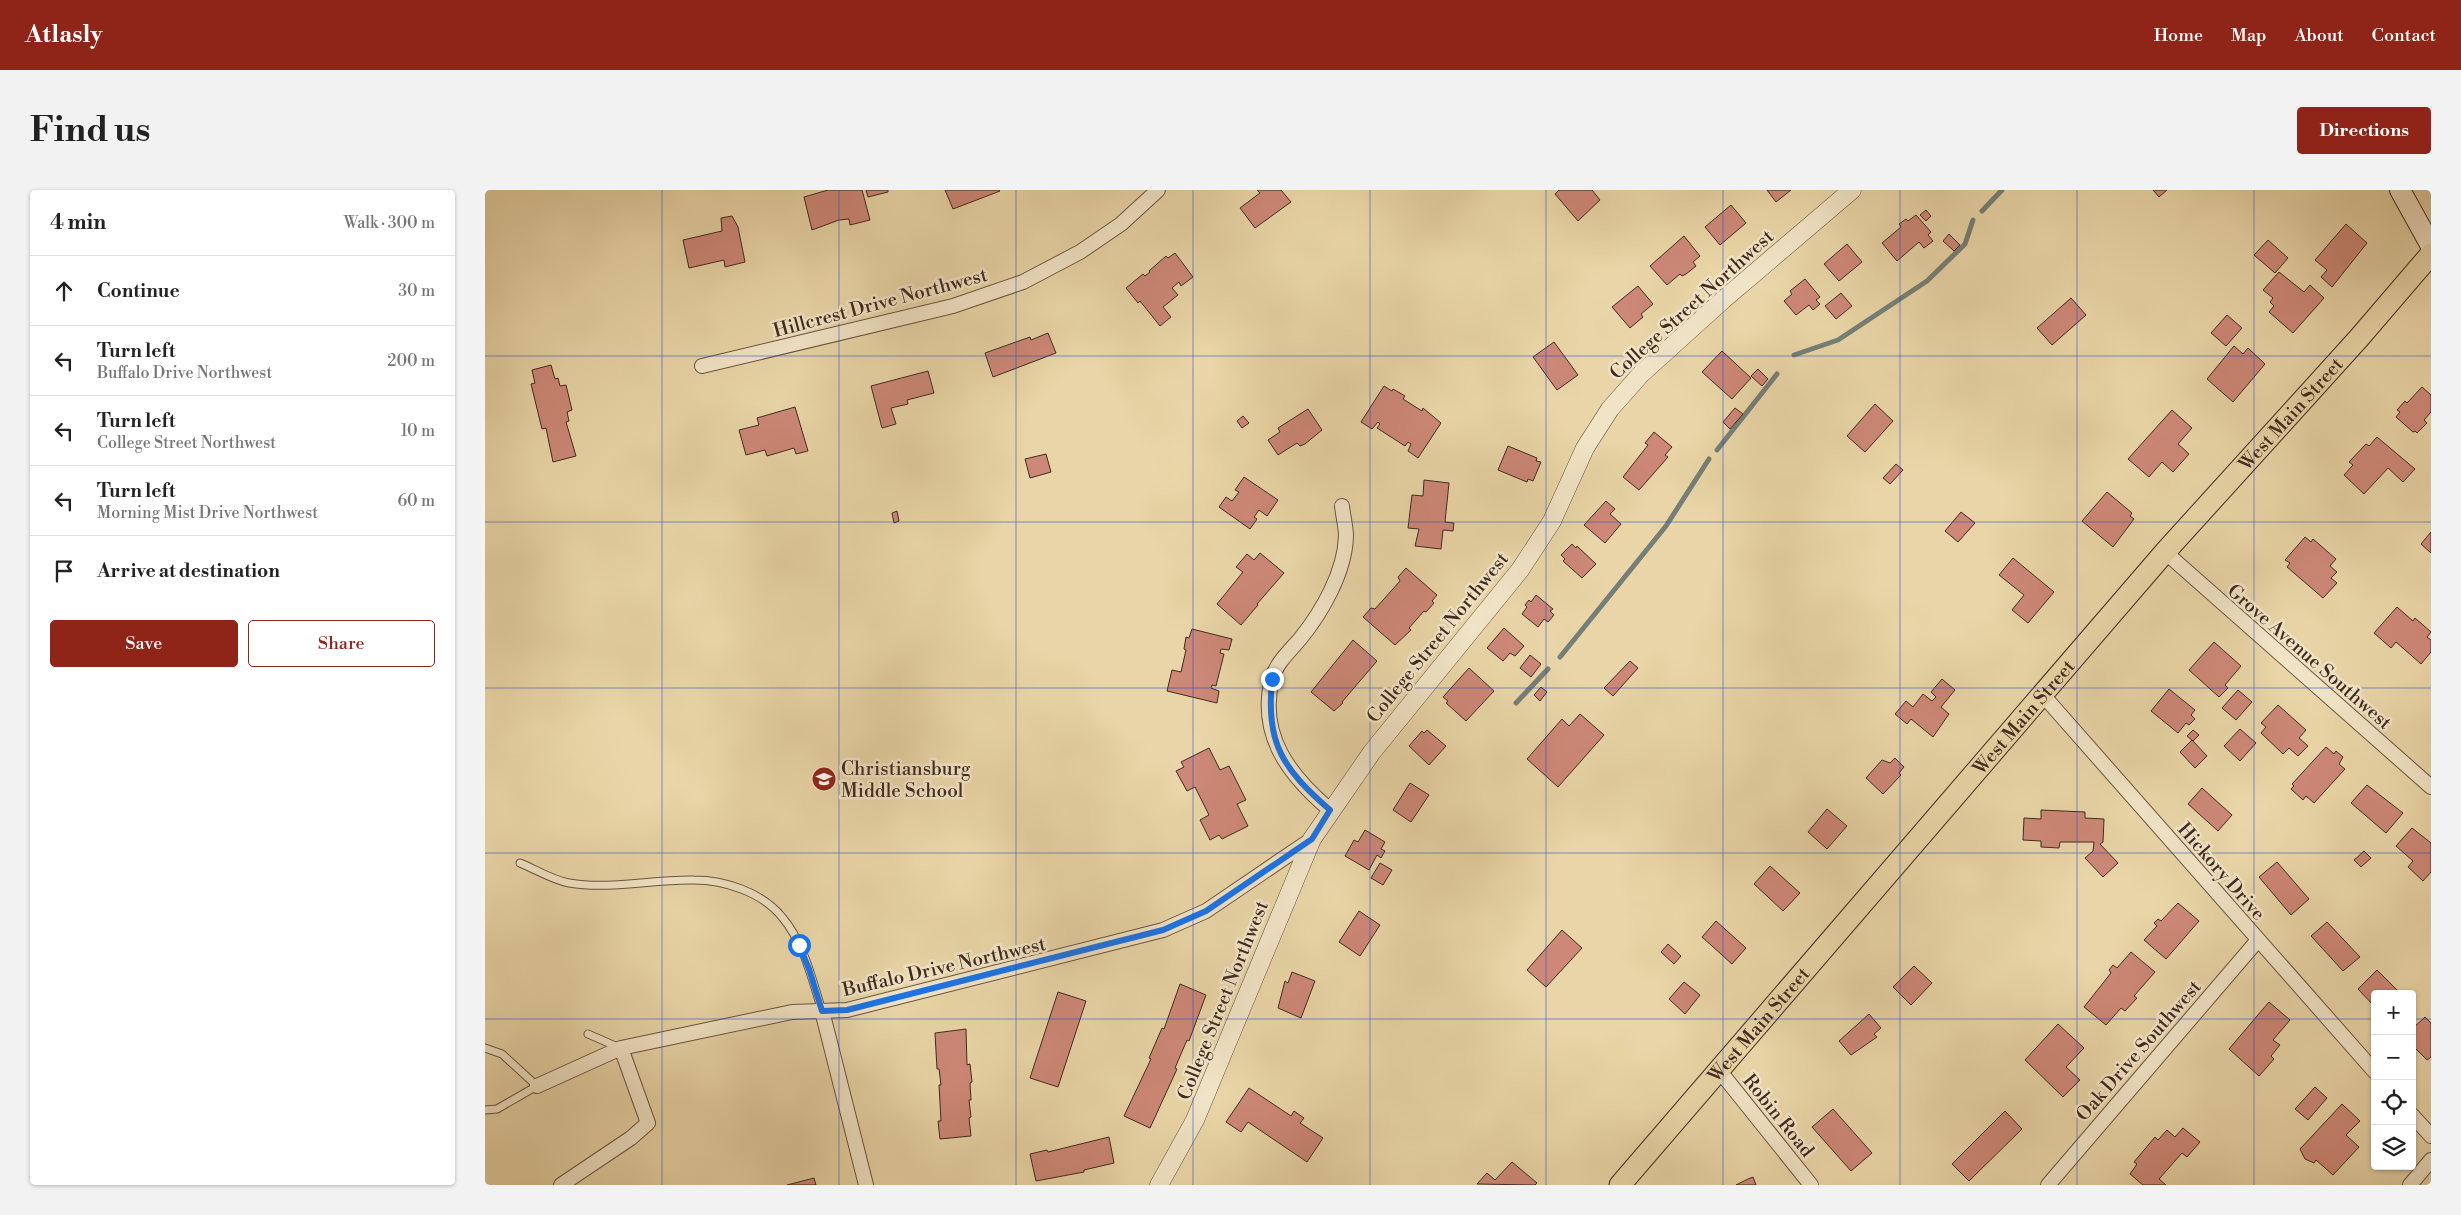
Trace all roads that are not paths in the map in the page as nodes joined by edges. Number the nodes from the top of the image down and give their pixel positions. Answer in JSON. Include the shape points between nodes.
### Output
{"nodes":[{"id":1,"x":1158,"y":190,"type":"edge"},
{"id":2,"x":2400,"y":190,"type":"edge"},
{"id":3,"x":1850,"y":191,"type":"edge"},
{"id":4,"x":2431,"y":246,"type":"edge"},
{"id":5,"x":2431,"y":254,"type":"edge"},
{"id":6,"x":702,"y":366,"type":"dead end"},
{"id":7,"x":1342,"y":506,"type":"dead end"},
{"id":8,"x":2165,"y":552,"type":"junction"},
{"id":9,"x":2041,"y":694,"type":"junction"},
{"id":10,"x":2431,"y":787,"type":"edge"},
{"id":11,"x":1330,"y":810,"type":"junction"},
{"id":12,"x":1312,"y":839,"type":"junction"},
{"id":13,"x":520,"y":863,"type":"dead end"},
{"id":14,"x":2258,"y":940,"type":"junction"},
{"id":15,"x":822,"y":1011,"type":"junction"},
{"id":16,"x":588,"y":1034,"type":"dead end"},
{"id":17,"x":485,"y":1048,"type":"edge"},
{"id":18,"x":621,"y":1048,"type":"junction"},
{"id":19,"x":2371,"y":1067,"type":"edge"},
{"id":20,"x":1718,"y":1070,"type":"junction"},
{"id":21,"x":537,"y":1086,"type":"junction"},
{"id":22,"x":485,"y":1110,"type":"edge"},
{"id":23,"x":2416,"y":1119,"type":"edge"},
{"id":24,"x":2431,"y":1136,"type":"edge"},
{"id":25,"x":2431,"y":1160,"type":"edge"},
{"id":26,"x":561,"y":1185,"type":"edge"},
{"id":27,"x":866,"y":1185,"type":"edge"},
{"id":28,"x":1159,"y":1185,"type":"edge"},
{"id":29,"x":1620,"y":1185,"type":"edge"},
{"id":30,"x":1811,"y":1185,"type":"edge"},
{"id":31,"x":2047,"y":1185,"type":"edge"},
{"id":32,"x":2409,"y":1185,"type":"edge"}],
"edges":[{"from":1,"to":6,"type":"street","name":"Hillcrest Drive Northwest","via":[[1121,224],[1080,252],[1023,282],[953,306]]},
{"from":2,"to":4,"type":"main road"},
{"from":3,"to":11,"type":"street","name":"College Street Northwest","via":[[1655,362],[1610,409],[1585,448],[1552,521],[1520,570],[1372,752]]},
{"from":5,"to":8,"type":"main road","name":"West Main Street"},
{"from":7,"to":11,"type":"street","via":[[1346,536],[1342,561],[1319,610],[1272,679],[1270,703],[1276,747],[1307,790]]},
{"from":8,"to":9,"type":"main road","name":"West Main Street"},
{"from":8,"to":10,"type":"street","name":"Grove Avenue Southwest"},
{"from":9,"to":14,"type":"street","name":"Hickory Drive"},
{"from":9,"to":20,"type":"main road","name":"West Main Street"},
{"from":11,"to":12,"type":"street","name":"College Street Northwest"},
{"from":12,"to":15,"type":"street","name":"Buffalo Drive Northwest","via":[[1206,911],[1163,930],[847,1010]]},
{"from":12,"to":28,"type":"street","name":"College Street Northwest","via":[[1195,1120]]},
{"from":13,"to":15,"type":"lane","via":[[567,883],[603,886],[694,880],[730,885],[757,896],[782,916],[799,945]]},
{"from":14,"to":19,"type":"street","name":"Hickory Drive"},
{"from":14,"to":31,"type":"street","name":"Oak Drive Southwest"},
{"from":15,"to":18,"type":"street","name":"Buffalo Drive Northwest","via":[[792,1012]]},
{"from":15,"to":27,"type":"street"},
{"from":16,"to":18,"type":"lane"},
{"from":17,"to":21,"type":"lane","via":[[501,1054]]},
{"from":18,"to":21,"type":"street","name":"Buffalo Drive Northwest"},
{"from":18,"to":26,"type":"street","via":[[648,1123]]},
{"from":20,"to":29,"type":"main road","name":"West Main Street"},
{"from":20,"to":30,"type":"street","name":"Robin Road"},
{"from":21,"to":22,"type":"lane","via":[[497,1109]]},
{"from":23,"to":24,"type":"street"},
{"from":25,"to":32,"type":"street"}]}
